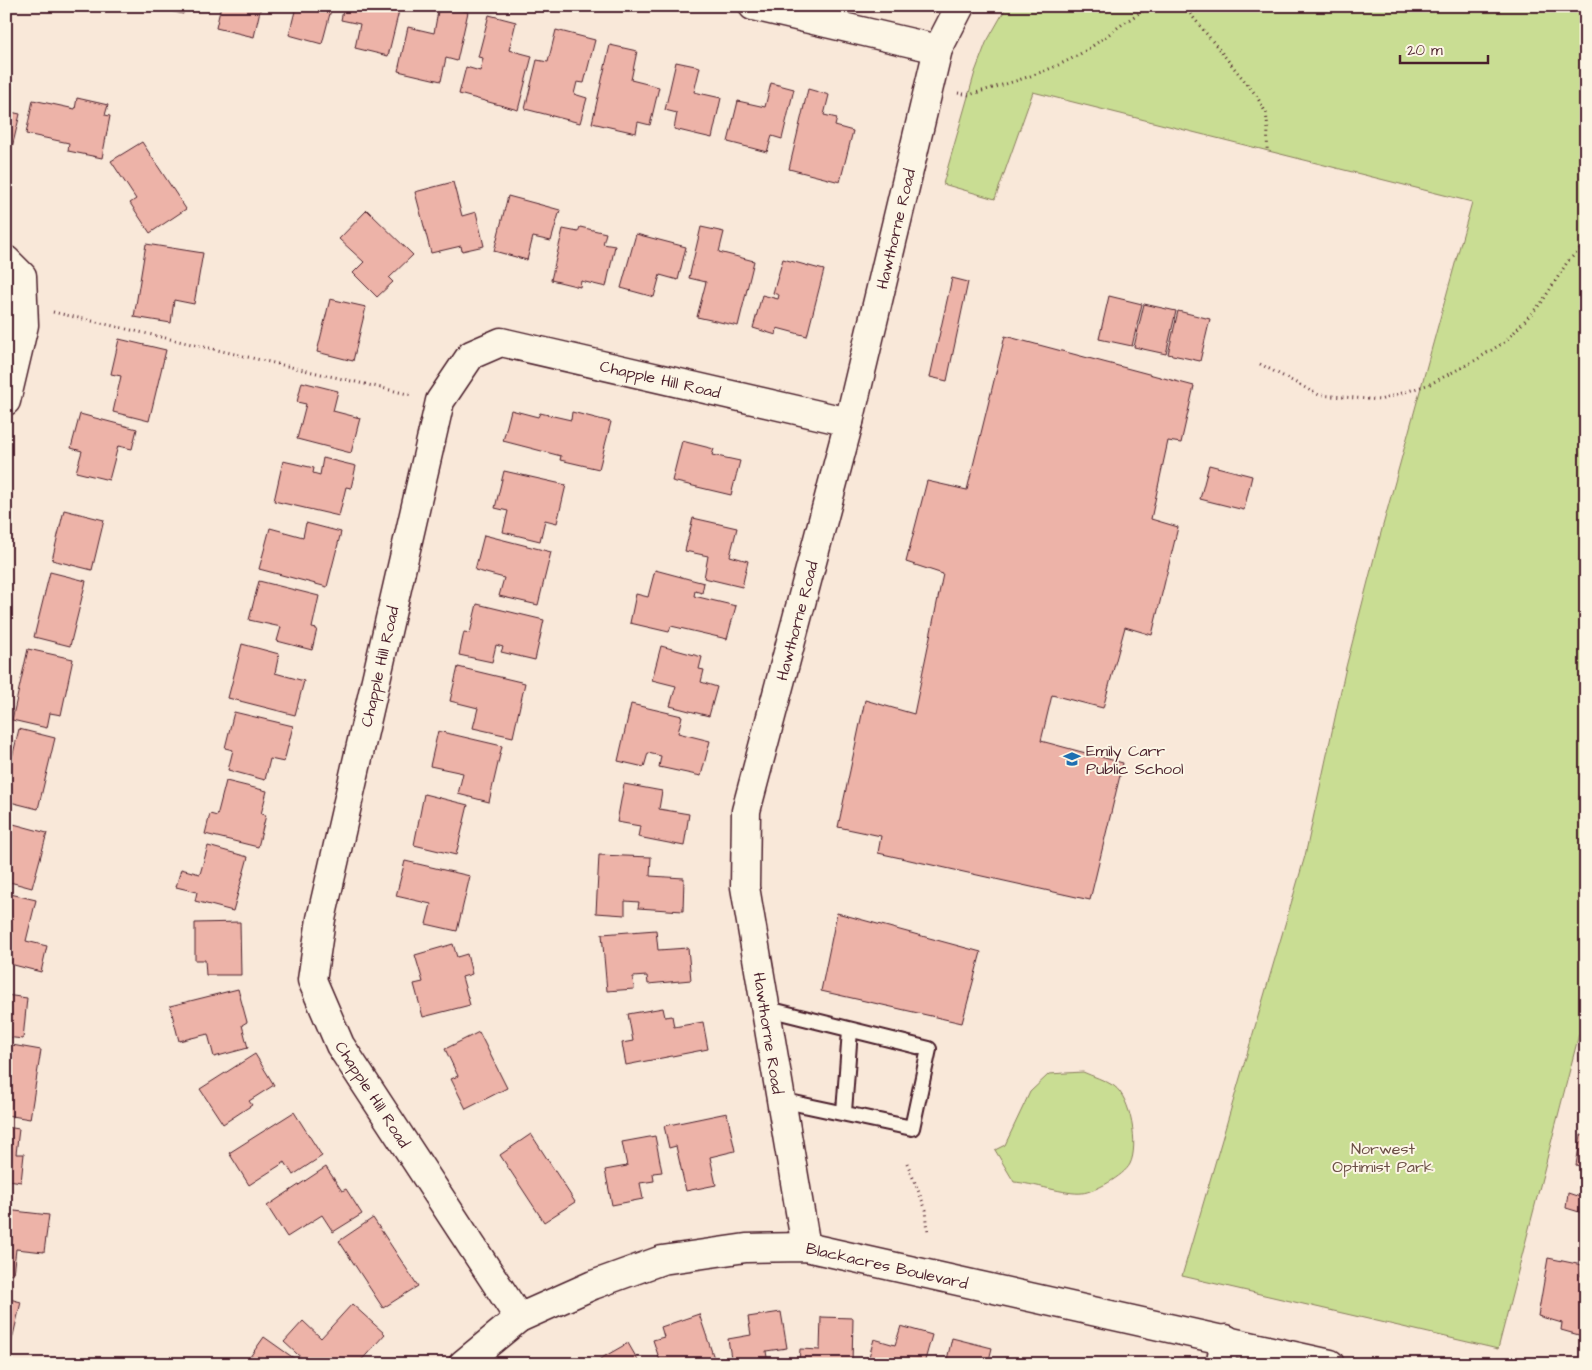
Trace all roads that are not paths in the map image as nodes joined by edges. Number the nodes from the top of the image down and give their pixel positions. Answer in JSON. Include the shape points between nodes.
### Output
{"nodes":[{"id":1,"x":753,"y":6,"type":"edge"},
{"id":2,"x":960,"y":6,"type":"edge"},
{"id":3,"x":938,"y":49,"type":"junction"},
{"id":4,"x":6,"y":260,"type":"edge"},
{"id":5,"x":6,"y":401,"type":"edge"},
{"id":6,"x":849,"y":422,"type":"junction"},
{"id":7,"x":764,"y":1008,"type":"junction"},
{"id":8,"x":850,"y":1030,"type":"junction"},
{"id":9,"x":780,"y":1100,"type":"junction"},
{"id":10,"x":844,"y":1112,"type":"junction"},
{"id":11,"x":806,"y":1247,"type":"junction"},
{"id":12,"x":520,"y":1318,"type":"junction"},
{"id":13,"x":1223,"y":1351,"type":"edge"},
{"id":14,"x":463,"y":1364,"type":"edge"},
{"id":15,"x":1330,"y":1364,"type":"edge"}],
"edges":[{"from":1,"to":3,"type":"street"},
{"from":2,"to":3,"type":"street","name":"Hawthorne Road"},
{"from":3,"to":6,"type":"street","name":"Hawthorne Road"},
{"from":4,"to":5,"type":"street","via":[[22,276],[24,305],[24,325]]},
{"from":6,"to":7,"type":"street","name":"Hawthorne Road","via":[[746,811],[745,887]]},
{"from":6,"to":12,"type":"street","name":"Chapple Hill Road","via":[[501,342],[471,355],[440,401],[322,919],[312,980],[340,1045]]},
{"from":7,"to":8,"type":"lane"},
{"from":7,"to":9,"type":"street","name":"Hawthorne Road"},
{"from":8,"to":10,"type":"lane"},
{"from":8,"to":10,"type":"lane","via":[[929,1049],[912,1128]]},
{"from":9,"to":10,"type":"lane"},
{"from":9,"to":11,"type":"street","name":"Hawthorne Road"},
{"from":11,"to":12,"type":"street","name":"Blackacres Boulevard","via":[[746,1248],[662,1260],[593,1285]]},
{"from":11,"to":13,"type":"street","name":"Blackacres Boulevard"},
{"from":12,"to":14,"type":"street","name":"Blackacres Boulevard"},
{"from":13,"to":15,"type":"street","name":"Blackacres Boulevard"}]}
